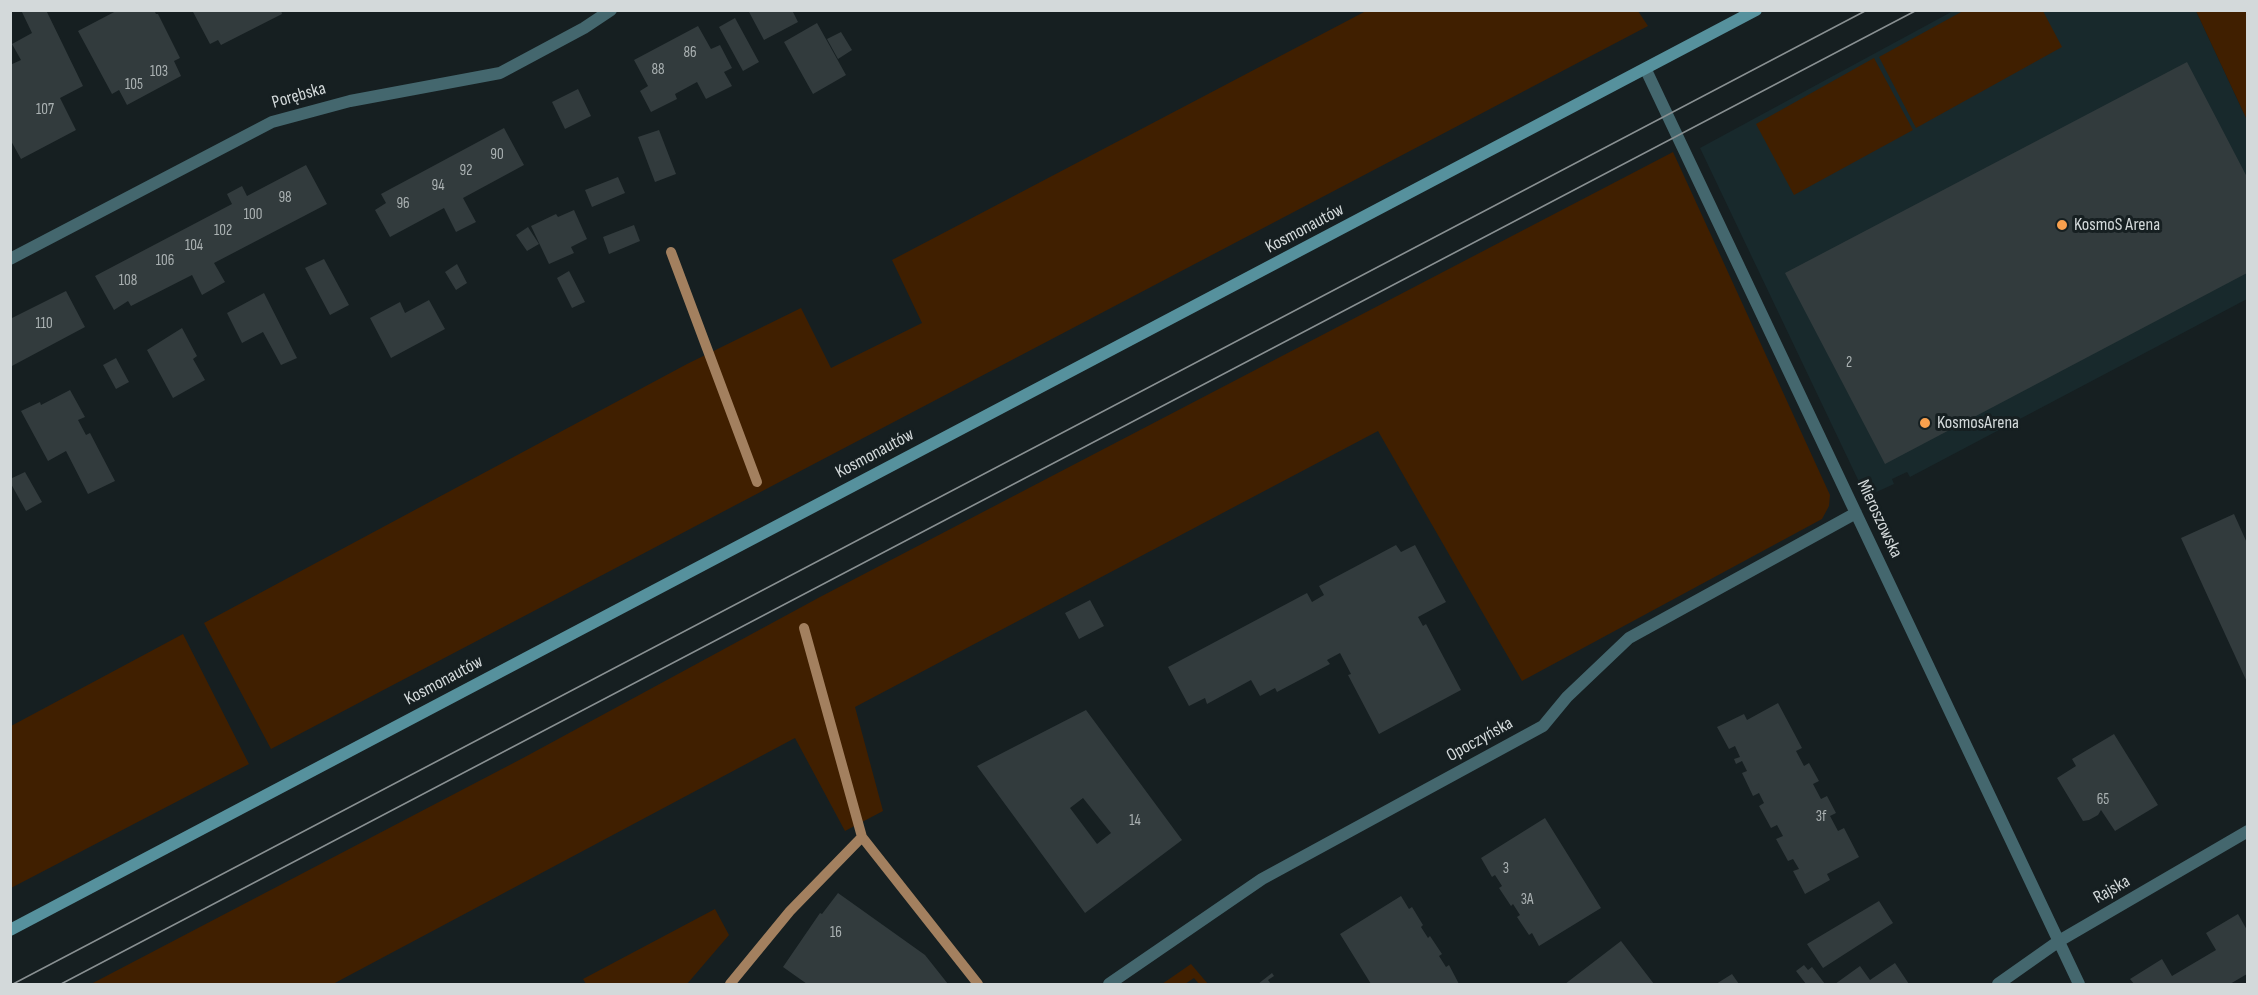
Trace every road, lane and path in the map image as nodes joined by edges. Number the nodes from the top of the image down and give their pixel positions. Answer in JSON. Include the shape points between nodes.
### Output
{"nodes":[{"id":1,"x":611,"y":10,"type":"edge"},
{"id":2,"x":1756,"y":10,"type":"edge"},
{"id":3,"x":1646,"y":70,"type":"junction"},
{"id":4,"x":10,"y":259,"type":"edge"},
{"id":5,"x":1856,"y":513,"type":"junction"},
{"id":6,"x":2247,"y":831,"type":"edge"},
{"id":7,"x":10,"y":930,"type":"edge"},
{"id":8,"x":2059,"y":941,"type":"junction"},
{"id":9,"x":1109,"y":984,"type":"edge"},
{"id":10,"x":1998,"y":984,"type":"edge"},
{"id":11,"x":2079,"y":984,"type":"edge"}],
"edges":[{"from":1,"to":4,"type":"street","name":"Porębska","via":[[500,73],[350,100],[272,122]]},
{"from":2,"to":3,"type":"main road","name":"Kosmonautów"},
{"from":3,"to":5,"type":"street","name":"Mieroszowska"},
{"from":3,"to":7,"type":"main road","name":"Kosmonautów"},
{"from":5,"to":8,"type":"street","name":"Mieroszowska"},
{"from":5,"to":9,"type":"street","name":"Opoczyńska","via":[[1629,638],[1567,697],[1543,726],[1262,879]]},
{"from":6,"to":8,"type":"street","name":"Rajska"},
{"from":8,"to":10,"type":"street","name":"Rajska"},
{"from":8,"to":11,"type":"street","name":"Mieroszowska"}]}
